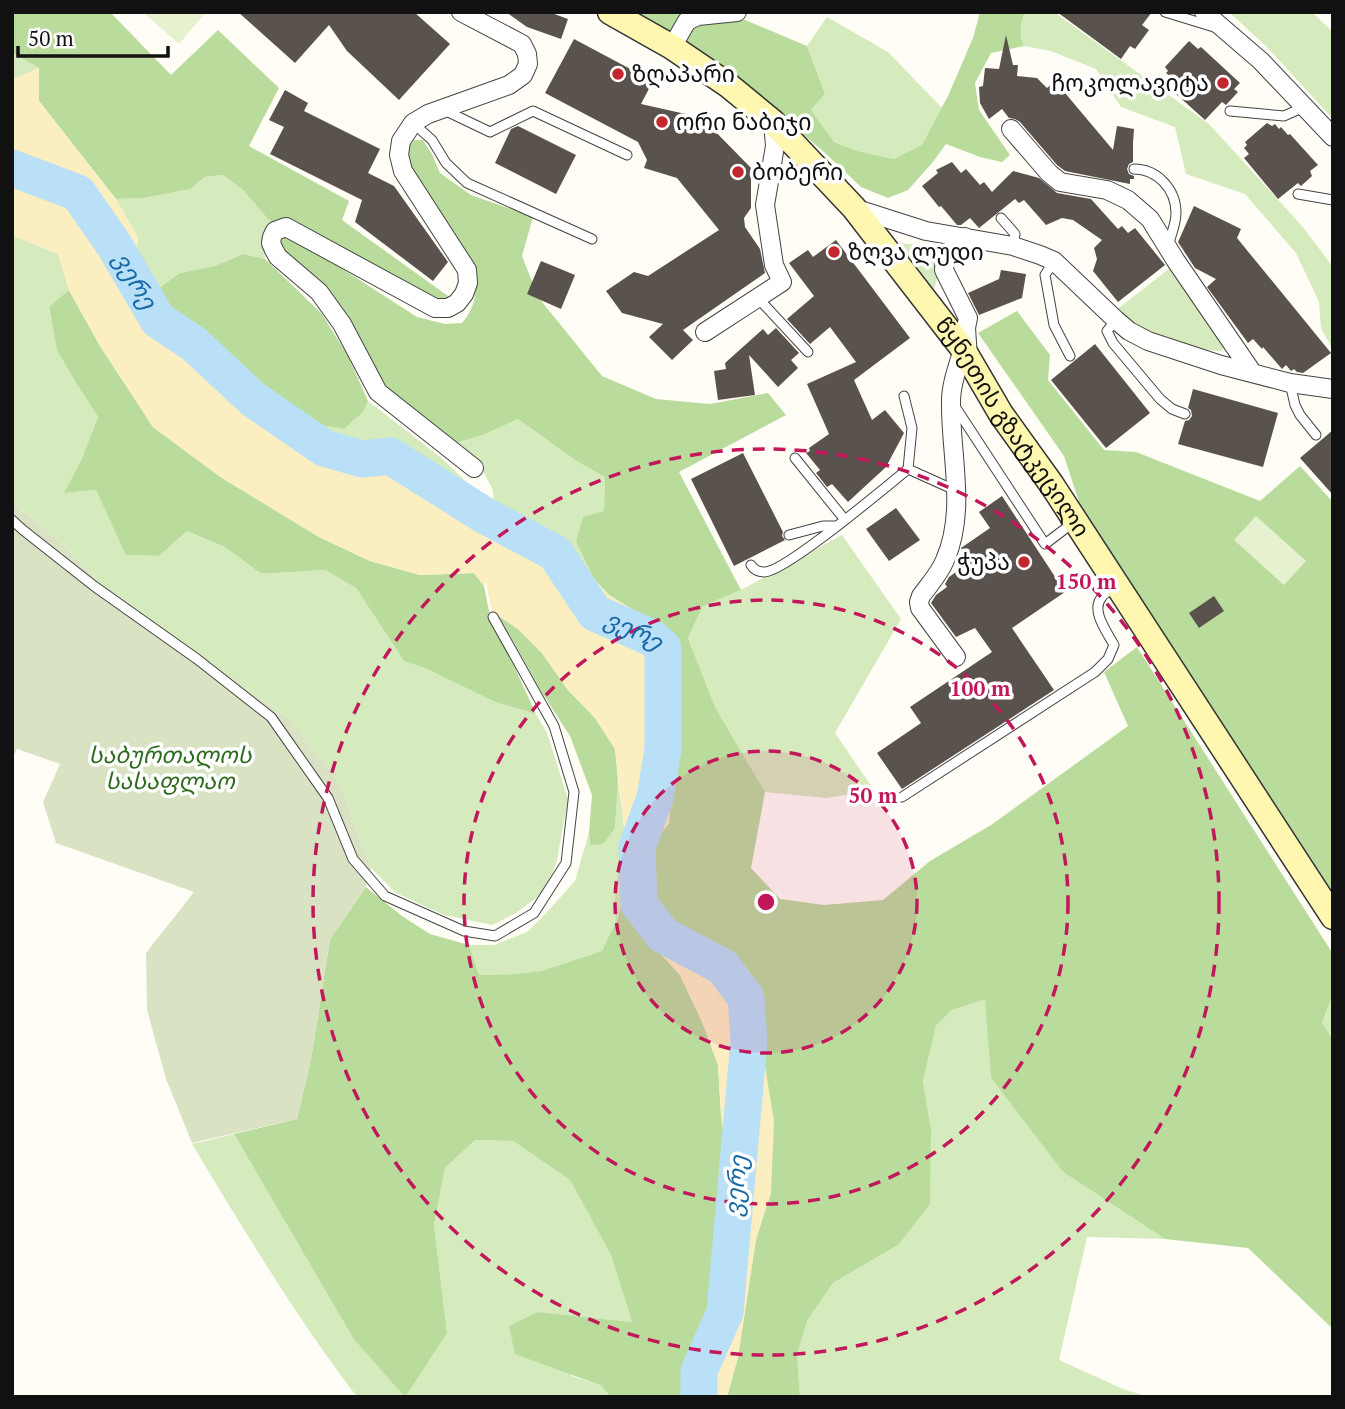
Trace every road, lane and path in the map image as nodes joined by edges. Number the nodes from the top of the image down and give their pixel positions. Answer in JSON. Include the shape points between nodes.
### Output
{"nodes":[{"id":1,"x":461,"y":12,"type":"edge"},
{"id":2,"x":610,"y":12,"type":"edge"},
{"id":3,"x":737,"y":12,"type":"edge"},
{"id":4,"x":1165,"y":12,"type":"edge"},
{"id":5,"x":1204,"y":12,"type":"edge"},
{"id":6,"x":1229,"y":32,"type":"junction"},
{"id":7,"x":672,"y":47,"type":"junction"},
{"id":8,"x":1304,"y":107,"type":"junction"},
{"id":9,"x":442,"y":109,"type":"junction"},
{"id":10,"x":1230,"y":111,"type":"dead end"},
{"id":11,"x":773,"y":122,"type":"junction"},
{"id":12,"x":413,"y":123,"type":"junction"},
{"id":13,"x":1011,"y":129,"type":"dead end"},
{"id":14,"x":1333,"y":137,"type":"edge"},
{"id":15,"x":627,"y":155,"type":"dead end"},
{"id":16,"x":1134,"y":169,"type":"dead end"},
{"id":17,"x":1298,"y":194,"type":"dead end"},
{"id":18,"x":1333,"y":200,"type":"edge"},
{"id":19,"x":854,"y":208,"type":"junction"},
{"id":20,"x":1001,"y":218,"type":"dead end"},
{"id":21,"x":965,"y":237,"type":"junction"},
{"id":22,"x":592,"y":239,"type":"dead end"},
{"id":23,"x":1013,"y":246,"type":"junction"},
{"id":24,"x":1168,"y":247,"type":"junction"},
{"id":25,"x":1054,"y":261,"type":"junction"},
{"id":26,"x":757,"y":297,"type":"junction"},
{"id":27,"x":1116,"y":320,"type":"junction"},
{"id":28,"x":705,"y":332,"type":"dead end"},
{"id":29,"x":808,"y":352,"type":"dead end"},
{"id":30,"x":965,"y":353,"type":"junction"},
{"id":31,"x":1070,"y":356,"type":"dead end"},
{"id":32,"x":1252,"y":372,"type":"junction"},
{"id":33,"x":1290,"y":383,"type":"junction"},
{"id":34,"x":1333,"y":389,"type":"edge"},
{"id":35,"x":904,"y":396,"type":"dead end"},
{"id":36,"x":951,"y":399,"type":"junction"},
{"id":37,"x":1185,"y":414,"type":"dead end"},
{"id":38,"x":1316,"y":435,"type":"dead end"},
{"id":39,"x":795,"y":458,"type":"dead end"},
{"id":40,"x":474,"y":468,"type":"dead end"},
{"id":41,"x":908,"y":469,"type":"junction"},
{"id":42,"x":957,"y":491,"type":"junction"},
{"id":43,"x":12,"y":520,"type":"edge"},
{"id":44,"x":1076,"y":521,"type":"junction"},
{"id":45,"x":841,"y":523,"type":"junction"},
{"id":46,"x":789,"y":536,"type":"dead end"},
{"id":47,"x":751,"y":565,"type":"dead end"},
{"id":48,"x":1118,"y":586,"type":"junction"},
{"id":49,"x":493,"y":617,"type":"dead end"},
{"id":50,"x":956,"y":657,"type":"dead end"},
{"id":51,"x":902,"y":797,"type":"dead end"},
{"id":52,"x":1333,"y":917,"type":"edge"}],
"edges":[{"from":1,"to":9,"type":"street","via":[[522,44],[528,64],[523,75],[509,85]]},
{"from":2,"to":7,"type":"main road","name":"წყნეთის გზატკეცილი"},
{"from":3,"to":7,"type":"street","via":[[687,21]]},
{"from":4,"to":6,"type":"lane"},
{"from":5,"to":6,"type":"street"},
{"from":6,"to":8,"type":"street"},
{"from":7,"to":11,"type":"main road","name":"წყნეთის გზატკეცილი"},
{"from":8,"to":10,"type":"lane","via":[[1284,117]]},
{"from":8,"to":14,"type":"street"},
{"from":9,"to":12,"type":"street"},
{"from":9,"to":15,"type":"lane","via":[[490,132],[533,111]]},
{"from":11,"to":19,"type":"main road","name":"წყნეთის გზატკეცილი"},
{"from":11,"to":26,"type":"street","via":[[775,146],[765,205],[774,265],[782,282]]},
{"from":12,"to":22,"type":"lane","via":[[467,183]]},
{"from":12,"to":40,"type":"street","via":[[401,141],[399,155],[403,171],[467,270],[468,283],[457,303],[435,308],[286,227],[275,231],[271,243],[278,257],[319,292],[342,324],[378,392]]},
{"from":13,"to":24,"type":"street","via":[[1060,182],[1107,190],[1128,200],[1150,219]]},
{"from":16,"to":24,"type":"lane","via":[[1152,173],[1167,184],[1174,198],[1176,213]]},
{"from":17,"to":18,"type":"lane"},
{"from":19,"to":21,"type":"street","via":[[926,231]]},
{"from":19,"to":30,"type":"main road","name":"წყნეთის გზატკეცილი"},
{"from":20,"to":23,"type":"lane","via":[[1016,234]]},
{"from":21,"to":23,"type":"street"},
{"from":21,"to":30,"type":"street","via":[[945,258],[944,270],[968,318]]},
{"from":23,"to":25,"type":"street"},
{"from":24,"to":32,"type":"street"},
{"from":25,"to":27,"type":"street"},
{"from":25,"to":31,"type":"lane","via":[[1045,275],[1054,326]]},
{"from":26,"to":28,"type":"street"},
{"from":26,"to":29,"type":"lane"},
{"from":27,"to":32,"type":"street","via":[[1148,341]]},
{"from":27,"to":37,"type":"lane","via":[[1107,331],[1113,343],[1160,398]]},
{"from":30,"to":36,"type":"street"},
{"from":30,"to":44,"type":"main road","name":"წყნეთის გზატკეცილი","via":[[1001,414]]},
{"from":32,"to":33,"type":"street"},
{"from":33,"to":34,"type":"street"},
{"from":33,"to":38,"type":"lane","via":[[1300,415]]},
{"from":35,"to":41,"type":"lane","via":[[912,428]]},
{"from":36,"to":42,"type":"street"},
{"from":36,"to":44,"type":"lane","via":[[1045,544]]},
{"from":39,"to":45,"type":"lane"},
{"from":41,"to":42,"type":"lane"},
{"from":41,"to":45,"type":"lane"},
{"from":42,"to":50,"type":"street","via":[[955,526],[945,561],[919,602]]},
{"from":43,"to":49,"type":"lane","via":[[271,717],[328,798],[353,859],[385,896],[464,931],[495,936],[534,914],[566,863],[574,792],[554,726]]},
{"from":44,"to":48,"type":"main road","name":"წყნეთის გზატკეცილი"},
{"from":45,"to":46,"type":"lane"},
{"from":45,"to":47,"type":"lane","via":[[766,573]]},
{"from":48,"to":51,"type":"lane","via":[[1099,601],[1097,611],[1114,645],[1095,672]]},
{"from":48,"to":52,"type":"main road","name":"წყნეთის გზატკეცილი"}]}
